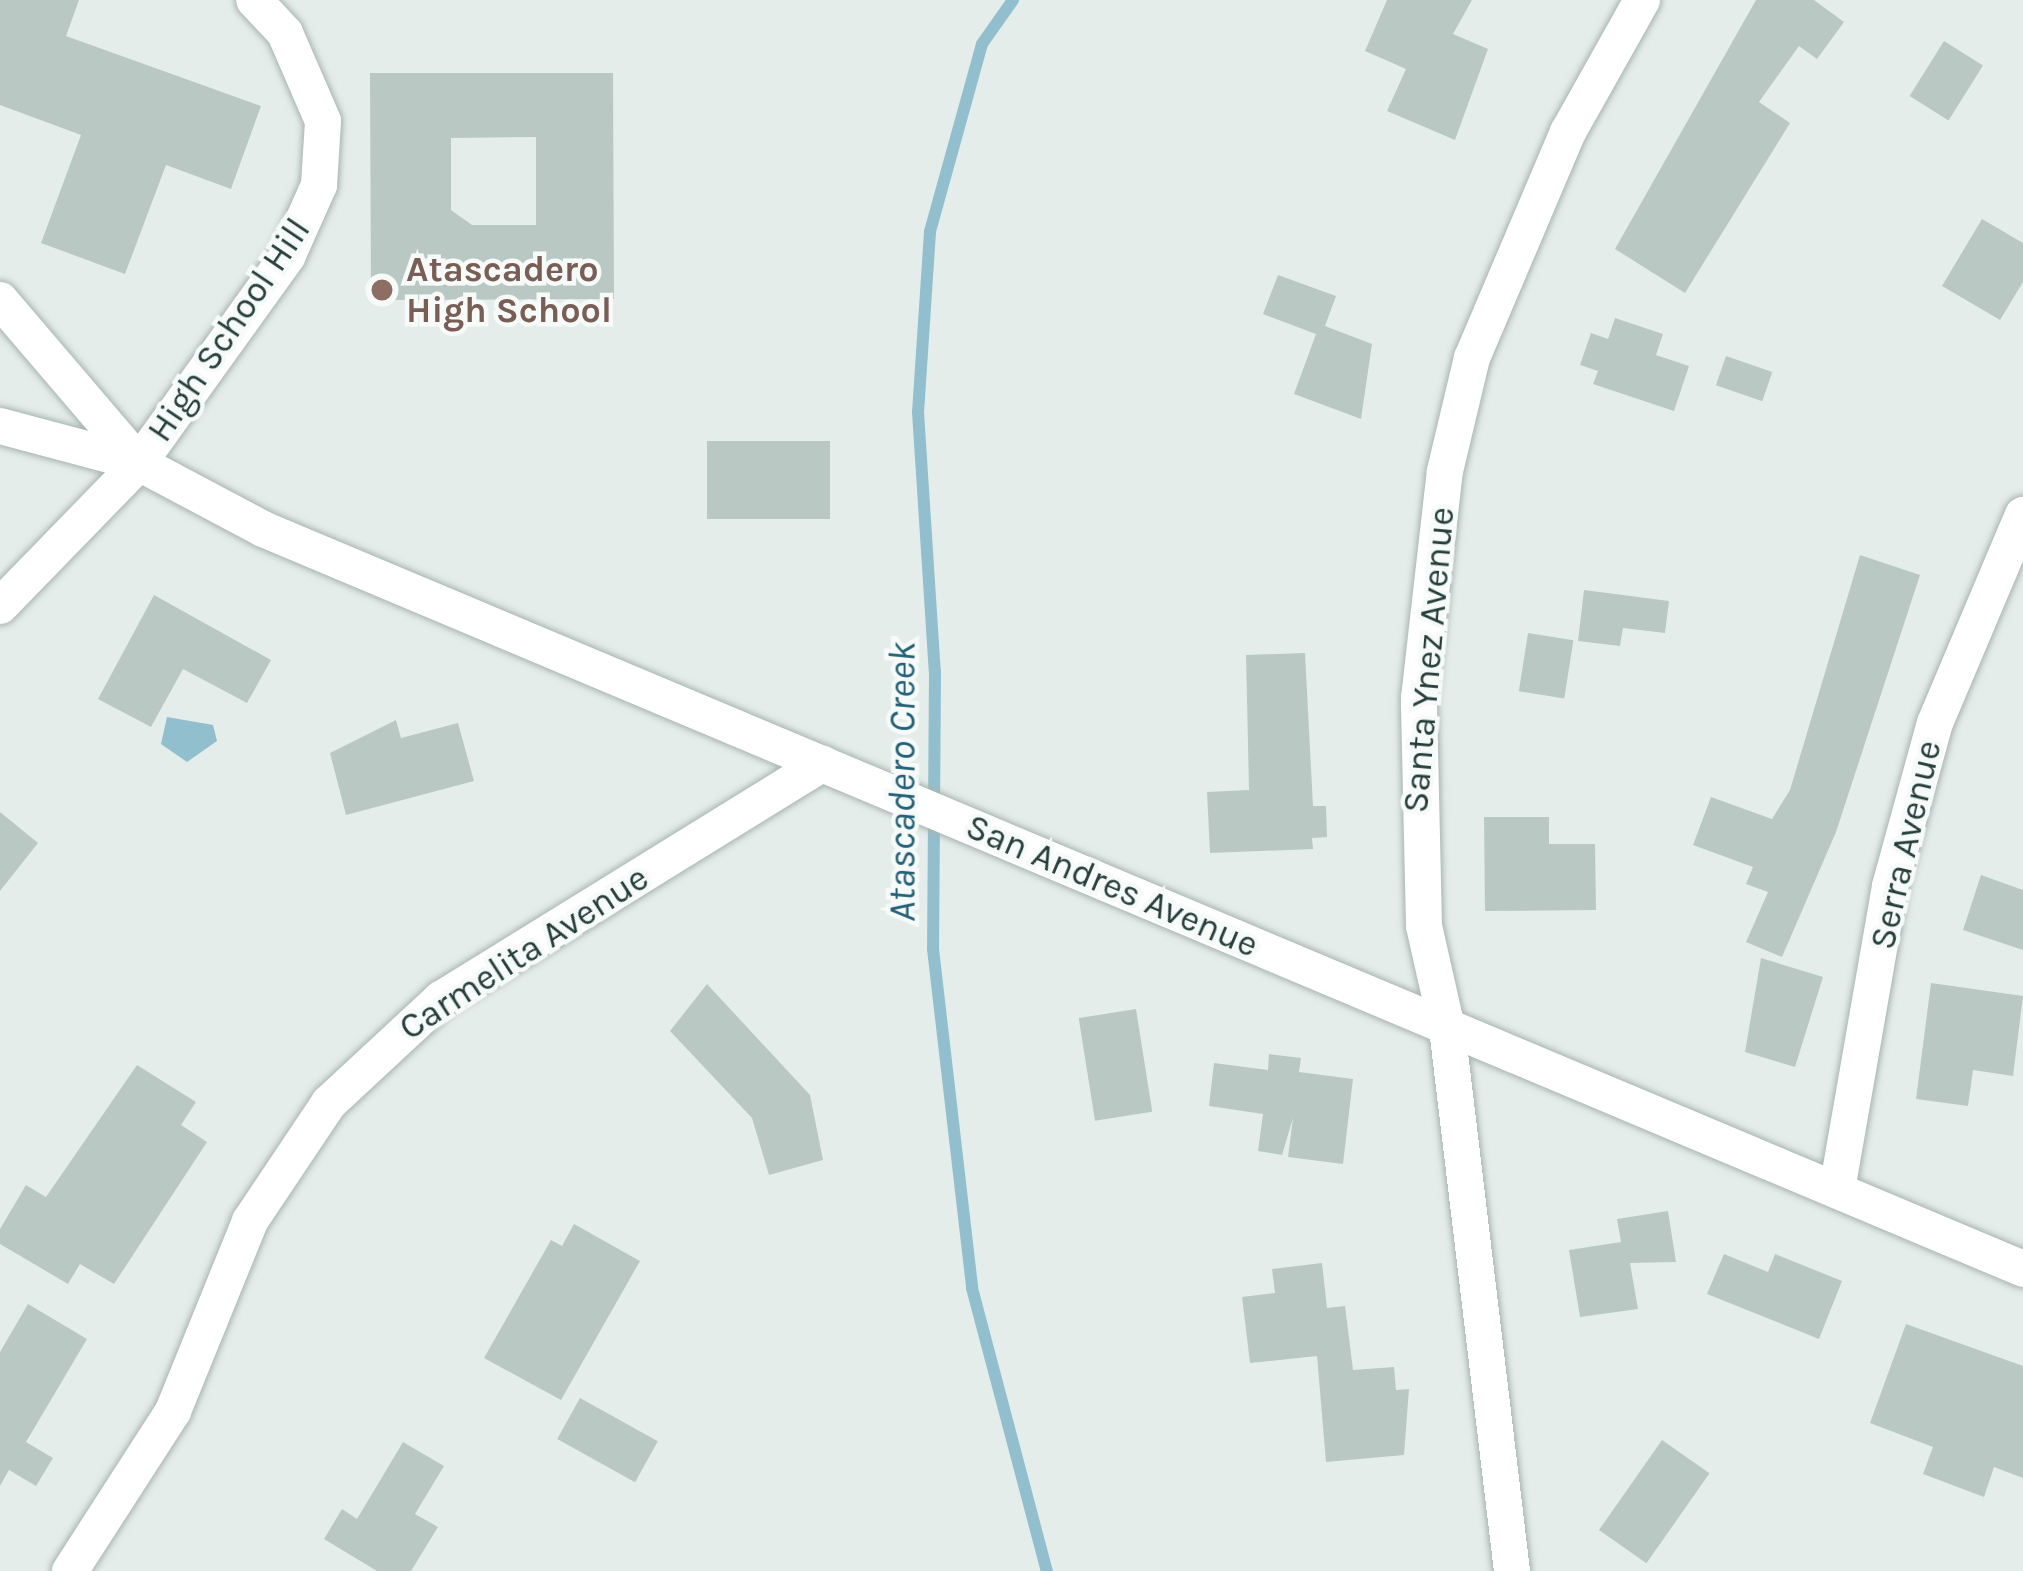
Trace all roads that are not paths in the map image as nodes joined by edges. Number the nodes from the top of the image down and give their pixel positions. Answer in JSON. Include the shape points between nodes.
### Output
{"nodes":[{"id":1,"x":254,"y":0,"type":"edge"},
{"id":2,"x":1642,"y":0,"type":"edge"},
{"id":3,"x":0,"y":300,"type":"edge"},
{"id":4,"x":0,"y":426,"type":"edge"},
{"id":5,"x":139,"y":463,"type":"junction"},
{"id":6,"x":2023,"y":515,"type":"edge"},
{"id":7,"x":0,"y":606,"type":"edge"},
{"id":8,"x":822,"y":764,"type":"junction"},
{"id":9,"x":1447,"y":1028,"type":"junction"},
{"id":10,"x":1837,"y":1190,"type":"junction"},
{"id":11,"x":2023,"y":1269,"type":"edge"},
{"id":12,"x":70,"y":1571,"type":"edge"},
{"id":13,"x":1512,"y":1571,"type":"edge"}],
"edges":[{"from":1,"to":5,"type":"street","name":"High School Hill","via":[[312,82],[319,185],[287,256]]},
{"from":2,"to":9,"type":"street","name":"Santa Ynez Avenue","via":[[1518,243],[1472,358],[1445,471],[1415,826]]},
{"from":3,"to":5,"type":"street","name":"San Andres Avenue"},
{"from":4,"to":5,"type":"street"},
{"from":5,"to":7,"type":"street","name":"High School Hill"},
{"from":5,"to":8,"type":"street","name":"San Andres Avenue","via":[[263,529]]},
{"from":6,"to":10,"type":"street","name":"Serra Avenue","via":[[1935,723],[1890,886]]},
{"from":8,"to":9,"type":"street","name":"San Andres Avenue"},
{"from":8,"to":12,"type":"street","name":"Carmelita Avenue","via":[[441,999],[329,1103],[250,1221],[173,1411]]},
{"from":9,"to":10,"type":"street","name":"San Andres Avenue"},
{"from":9,"to":13,"type":"street","name":"Santa Ynez Avenue"},
{"from":10,"to":11,"type":"street","name":"San Andres Avenue"}]}
